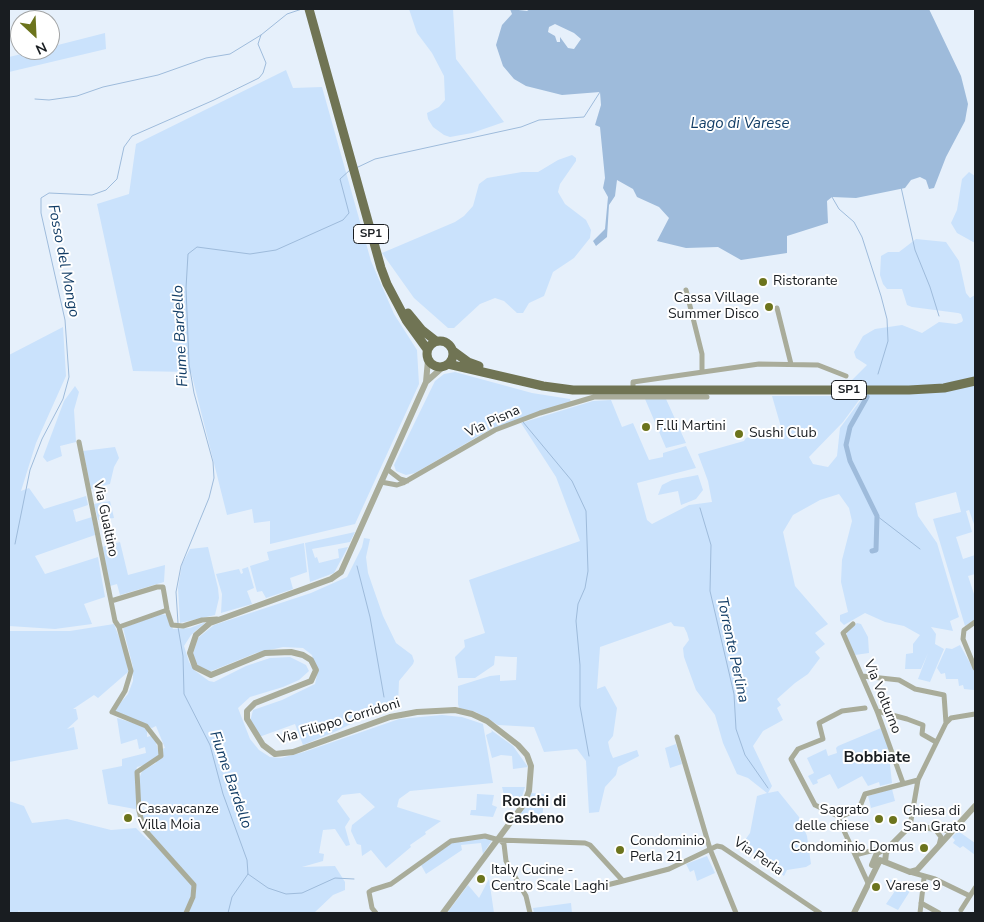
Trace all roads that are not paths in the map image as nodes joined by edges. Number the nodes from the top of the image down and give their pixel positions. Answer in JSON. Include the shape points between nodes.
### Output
{"nodes":[{"id":1,"x":309,"y":9,"type":"edge"},
{"id":2,"x":686,"y":290,"type":"dead end"},
{"id":3,"x":393,"y":296,"type":"junction"},
{"id":4,"x":777,"y":308,"type":"dead end"},
{"id":5,"x":436,"y":341,"type":"junction"},
{"id":6,"x":427,"y":349,"type":"junction"},
{"id":7,"x":453,"y":351,"type":"junction"},
{"id":8,"x":428,"y":360,"type":"junction"},
{"id":9,"x":791,"y":364,"type":"junction"},
{"id":10,"x":445,"y":365,"type":"junction"},
{"id":11,"x":702,"y":371,"type":"junction"},
{"id":12,"x":846,"y":376,"type":"dead end"},
{"id":13,"x":509,"y":378,"type":"junction"},
{"id":14,"x":975,"y":381,"type":"edge"},
{"id":15,"x":426,"y":382,"type":"junction"},
{"id":16,"x":633,"y":387,"type":"junction"},
{"id":17,"x":707,"y":397,"type":"dead end"},
{"id":18,"x":79,"y":442,"type":"dead end"},
{"id":19,"x":387,"y":468,"type":"junction"},
{"id":20,"x":407,"y":481,"type":"junction"},
{"id":21,"x":381,"y":482,"type":"junction"},
{"id":22,"x":111,"y":601,"type":"junction"},
{"id":23,"x":167,"y":610,"type":"junction"},
{"id":24,"x":218,"y":619,"type":"junction"},
{"id":25,"x":975,"y":622,"type":"edge"},
{"id":26,"x":853,"y":624,"type":"dead end"},
{"id":27,"x":118,"y":626,"type":"junction"},
{"id":28,"x":975,"y":668,"type":"edge"},
{"id":29,"x":862,"y":676,"type":"junction"},
{"id":30,"x":874,"y":705,"type":"junction"},
{"id":31,"x":877,"y":712,"type":"junction"},
{"id":32,"x":975,"y":714,"type":"edge"},
{"id":33,"x":946,"y":723,"type":"junction"},
{"id":34,"x":677,"y":737,"type":"dead end"},
{"id":35,"x":936,"y":742,"type":"junction"},
{"id":36,"x":918,"y":780,"type":"junction"},
{"id":37,"x":903,"y":783,"type":"junction"},
{"id":38,"x":974,"y":811,"type":"edge"},
{"id":39,"x":840,"y":817,"type":"junction"},
{"id":40,"x":959,"y":823,"type":"junction"},
{"id":41,"x":910,"y":826,"type":"junction"},
{"id":42,"x":934,"y":828,"type":"junction"},
{"id":43,"x":499,"y":840,"type":"junction"},
{"id":44,"x":891,"y":845,"type":"junction"},
{"id":45,"x":939,"y":846,"type":"junction"},
{"id":46,"x":710,"y":849,"type":"junction"},
{"id":47,"x":855,"y":855,"type":"junction"},
{"id":48,"x":882,"y":861,"type":"junction"},
{"id":49,"x":920,"y":867,"type":"junction"},
{"id":50,"x":910,"y":872,"type":"junction"},
{"id":51,"x":924,"y":878,"type":"junction"},
{"id":52,"x":624,"y":881,"type":"junction"},
{"id":53,"x":868,"y":883,"type":"junction"},
{"id":54,"x":595,"y":888,"type":"dead end"},
{"id":55,"x":975,"y":888,"type":"edge"},
{"id":56,"x":970,"y":896,"type":"junction"},
{"id":57,"x":921,"y":903,"type":"junction"},
{"id":58,"x":961,"y":910,"type":"dead end"},
{"id":59,"x":186,"y":913,"type":"edge"},
{"id":60,"x":376,"y":913,"type":"edge"},
{"id":61,"x":443,"y":913,"type":"edge"},
{"id":62,"x":530,"y":913,"type":"edge"},
{"id":63,"x":736,"y":913,"type":"edge"},
{"id":64,"x":820,"y":913,"type":"edge"},
{"id":65,"x":854,"y":913,"type":"edge"},
{"id":66,"x":920,"y":913,"type":"edge"},
{"id":67,"x":939,"y":913,"type":"edge"}],
"edges":[{"from":1,"to":3,"type":"main road","number":"SP1","via":[[381,268]]},
{"from":2,"to":11,"type":"street","via":[[702,354]]},
{"from":3,"to":5,"type":"main road","number":"SP1","via":[[422,330]]},
{"from":3,"to":6,"type":"main road","number":"SP1"},
{"from":4,"to":9,"type":"street"},
{"from":5,"to":6,"type":"main road"},
{"from":5,"to":7,"type":"main road","number":"SP1","via":[[447,342]]},
{"from":6,"to":8,"type":"main road"},
{"from":7,"to":10,"type":"main road","via":[[452,358]]},
{"from":7,"to":13,"type":"main road","number":"SP1","via":[[468,362]]},
{"from":8,"to":10,"type":"main road","number":"SP1","via":[[434,366]]},
{"from":8,"to":15,"type":"street","name":"Via Filippo Corridoni"},
{"from":9,"to":11,"type":"street","via":[[759,364]]},
{"from":9,"to":12,"type":"street","via":[[818,365]]},
{"from":10,"to":13,"type":"main road","number":"SP1"},
{"from":10,"to":15,"type":"street","name":"Via Filippo Corridoni"},
{"from":11,"to":16,"type":"street"},
{"from":13,"to":16,"type":"main road","number":"SP1","via":[[573,390]]},
{"from":14,"to":16,"type":"main road","number":"SP1","via":[[944,388],[909,390]]},
{"from":15,"to":19,"type":"street","name":"Via Filippo Corridoni"},
{"from":17,"to":20,"type":"street","name":"Via Pisna","via":[[594,398],[540,413],[495,430]]},
{"from":18,"to":22,"type":"street","name":"Via Gualtino"},
{"from":19,"to":20,"type":"street"},
{"from":19,"to":21,"type":"street","name":"Via Filippo Corridoni"},
{"from":20,"to":21,"type":"street","name":"Via Pisna","via":[[398,485]]},
{"from":21,"to":24,"type":"street","name":"Via Filippo Corridoni","via":[[344,567],[336,576]]},
{"from":22,"to":23,"type":"street","via":[[163,587]]},
{"from":22,"to":27,"type":"street","name":"Via Gualtino"},
{"from":23,"to":24,"type":"street","via":[[172,625],[176,626]]},
{"from":23,"to":27,"type":"street"},
{"from":24,"to":43,"type":"street","name":"Via Filippo Corridoni","via":[[199,631],[192,644],[192,663],[201,672],[214,675],[252,657],[273,652],[303,655],[314,665],[316,672],[311,681],[255,703],[246,711],[247,719],[266,749],[275,754],[282,755],[378,720],[417,712],[455,710],[487,721],[518,745],[531,766],[529,791],[524,804]]},
{"from":25,"to":28,"type":"street","via":[[964,630],[963,639]]},
{"from":26,"to":29,"type":"street","name":"Via Volturno","via":[[843,633]]},
{"from":27,"to":59,"type":"street","name":"Via Gualtino","via":[[131,671],[126,690],[112,712],[146,726],[160,744],[161,756],[138,772],[139,811],[144,829],[194,885]]},
{"from":29,"to":30,"type":"street","name":"Via Volturno"},
{"from":29,"to":33,"type":"street","via":[[899,680],[916,689],[944,695]]},
{"from":30,"to":31,"type":"street","name":"Via Volturno"},
{"from":30,"to":39,"type":"street","via":[[842,711],[819,723],[823,739],[798,749],[791,759],[815,805]]},
{"from":31,"to":35,"type":"street","via":[[922,725],[922,734]]},
{"from":31,"to":37,"type":"street","name":"Via Volturno"},
{"from":32,"to":33,"type":"street","via":[[951,718]]},
{"from":33,"to":35,"type":"street"},
{"from":34,"to":46,"type":"street"},
{"from":35,"to":36,"type":"street"},
{"from":36,"to":37,"type":"street"},
{"from":36,"to":41,"type":"street"},
{"from":37,"to":39,"type":"street","via":[[866,794],[860,809]]},
{"from":38,"to":40,"type":"street"},
{"from":39,"to":47,"type":"street"},
{"from":40,"to":42,"type":"street","via":[[947,830]]},
{"from":40,"to":45,"type":"street"},
{"from":41,"to":42,"type":"street"},
{"from":41,"to":44,"type":"street"},
{"from":42,"to":45,"type":"street","via":[[941,837]]},
{"from":43,"to":52,"type":"street","via":[[585,843]]},
{"from":43,"to":60,"type":"street","via":[[475,836],[451,841],[391,884],[369,892]]},
{"from":43,"to":61,"type":"street","name":"Via Filippo Corridoni"},
{"from":43,"to":62,"type":"street","via":[[504,844],[506,861],[526,896]]},
{"from":44,"to":47,"type":"street"},
{"from":44,"to":48,"type":"street"},
{"from":44,"to":53,"type":"street","via":[[877,853]]},
{"from":45,"to":49,"type":"street"},
{"from":46,"to":52,"type":"street","name":"Via Perla","via":[[669,869]]},
{"from":46,"to":63,"type":"street"},
{"from":46,"to":64,"type":"street","name":"Via Perla","via":[[717,846],[729,850]]},
{"from":47,"to":53,"type":"street"},
{"from":48,"to":50,"type":"street"},
{"from":48,"to":53,"type":"street"},
{"from":49,"to":50,"type":"street"},
{"from":49,"to":51,"type":"street"},
{"from":50,"to":51,"type":"street"},
{"from":51,"to":56,"type":"street","via":[[935,879]]},
{"from":51,"to":57,"type":"street"},
{"from":52,"to":54,"type":"street","name":"Via Perla"},
{"from":53,"to":65,"type":"street"},
{"from":55,"to":56,"type":"street"},
{"from":56,"to":58,"type":"street"},
{"from":57,"to":66,"type":"street"},
{"from":57,"to":67,"type":"street"}]}
